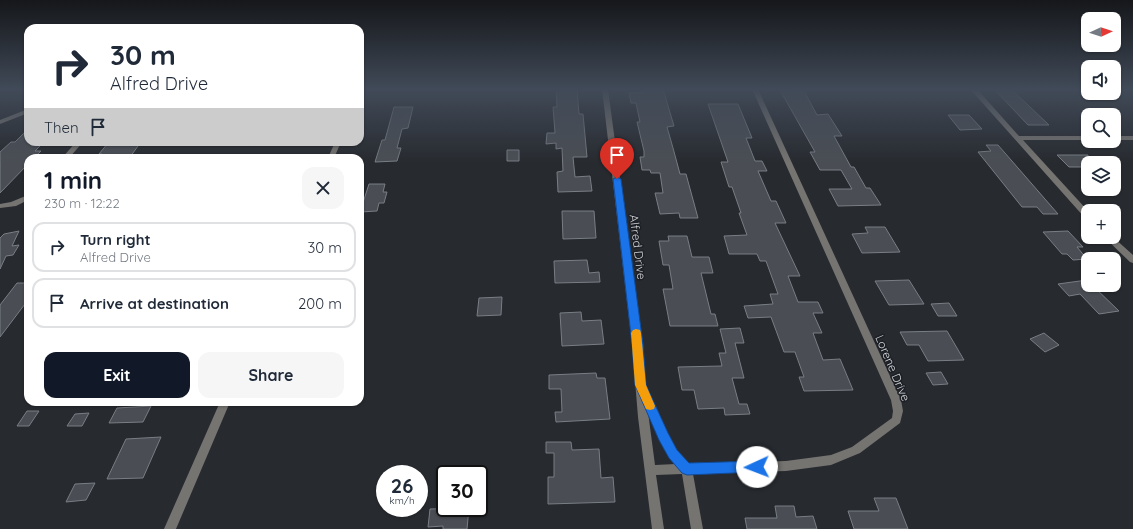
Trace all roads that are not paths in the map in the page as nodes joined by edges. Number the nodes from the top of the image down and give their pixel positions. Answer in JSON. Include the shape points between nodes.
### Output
{"nodes":[{"id":1,"x":21,"y":114,"type":"edge"},
{"id":2,"x":608,"y":114,"type":"edge"},
{"id":3,"x":766,"y":114,"type":"edge"},
{"id":4,"x":996,"y":114,"type":"edge"},
{"id":5,"x":0,"y":122,"type":"edge"},
{"id":6,"x":1018,"y":138,"type":"junction"},
{"id":7,"x":1081,"y":138,"type":"edge"},
{"id":8,"x":1121,"y":138,"type":"edge"},
{"id":9,"x":1133,"y":138,"type":"edge"},
{"id":10,"x":76,"y":146,"type":"edge"},
{"id":11,"x":69,"y":154,"type":"edge"},
{"id":12,"x":24,"y":199,"type":"edge"},
{"id":13,"x":0,"y":206,"type":"edge"},
{"id":14,"x":1081,"y":208,"type":"edge"},
{"id":15,"x":1116,"y":244,"type":"edge"},
{"id":16,"x":1133,"y":260,"type":"edge"},
{"id":17,"x":641,"y":385,"type":"junction"},
{"id":18,"x":223,"y":406,"type":"edge"},
{"id":19,"x":687,"y":469,"type":"junction"},
{"id":20,"x":650,"y":470,"type":"junction"},
{"id":21,"x":170,"y":529,"type":"edge"},
{"id":22,"x":658,"y":529,"type":"edge"},
{"id":23,"x":697,"y":529,"type":"edge"}],
"edges":[{"from":1,"to":5,"type":"street"},
{"from":2,"to":17,"type":"street","name":"Alfred Drive"},
{"from":3,"to":19,"type":"street","name":"Lorene Drive","via":[[896,400],[896,420],[871,441],[831,460],[786,466]]},
{"from":4,"to":6,"type":"street"},
{"from":6,"to":7,"type":"street"},
{"from":6,"to":14,"type":"street"},
{"from":8,"to":9,"type":"street"},
{"from":10,"to":11,"type":"street"},
{"from":12,"to":13,"type":"street"},
{"from":15,"to":16,"type":"street"},
{"from":17,"to":19,"type":"street","name":"Alfred Drive","via":[[663,436],[673,454]]},
{"from":17,"to":20,"type":"street","name":"Alfred Drive"},
{"from":18,"to":21,"type":"street"},
{"from":19,"to":20,"type":"street","name":"Lorene Drive"},
{"from":19,"to":23,"type":"street"},
{"from":20,"to":22,"type":"street","name":"Alfred Drive"}]}
